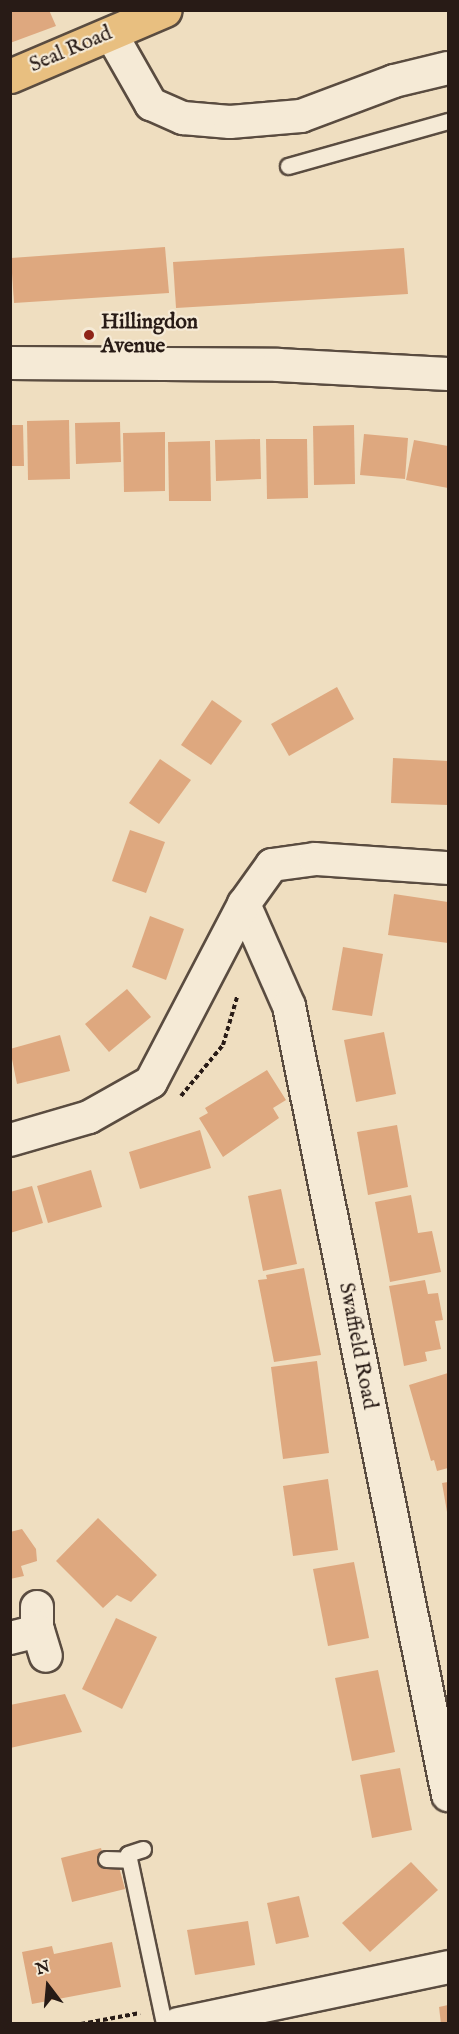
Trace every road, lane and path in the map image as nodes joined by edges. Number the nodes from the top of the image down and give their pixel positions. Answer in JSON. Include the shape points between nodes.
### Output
{"nodes":[{"id":1,"x":165,"y":10,"type":"edge"},
{"id":2,"x":111,"y":34,"type":"junction"},
{"id":3,"x":448,"y":68,"type":"edge"},
{"id":4,"x":10,"y":76,"type":"edge"},
{"id":5,"x":448,"y":121,"type":"edge"},
{"id":6,"x":288,"y":165,"type":"dead end"},
{"id":7,"x":10,"y":363,"type":"edge"},
{"id":8,"x":448,"y":374,"type":"edge"},
{"id":9,"x":448,"y":868,"type":"edge"},
{"id":10,"x":244,"y":904,"type":"junction"},
{"id":11,"x":10,"y":1140,"type":"edge"},
{"id":12,"x":448,"y":1795,"type":"edge"},
{"id":13,"x":142,"y":1849,"type":"dead end"},
{"id":14,"x":106,"y":1859,"type":"dead end"},
{"id":15,"x":129,"y":1860,"type":"junction"},
{"id":16,"x":448,"y":1967,"type":"edge"},
{"id":17,"x":168,"y":2019,"type":"edge"},
{"id":18,"x":81,"y":2024,"type":"edge"}],
"edges":[{"from":1,"to":2,"type":"highway","name":"Seal Road"},
{"from":2,"to":3,"type":"street","via":[[151,104],[183,118],[230,122],[301,116],[394,81]]},
{"from":2,"to":4,"type":"highway","name":"Seal Road"},
{"from":5,"to":6,"type":"lane"},
{"from":7,"to":8,"type":"street","via":[[279,365]]},
{"from":9,"to":10,"type":"street","via":[[315,860],[272,865]]},
{"from":10,"to":11,"type":"street","via":[[150,1082],[89,1117]]},
{"from":10,"to":12,"type":"street","name":"Swaffield Road","via":[[289,1006]]},
{"from":13,"to":15,"type":"lane","via":[[130,1852]]},
{"from":14,"to":15,"type":"lane"},
{"from":15,"to":17,"type":"lane"},
{"from":16,"to":17,"type":"street"},
{"from":17,"to":18,"type":"path"}]}
